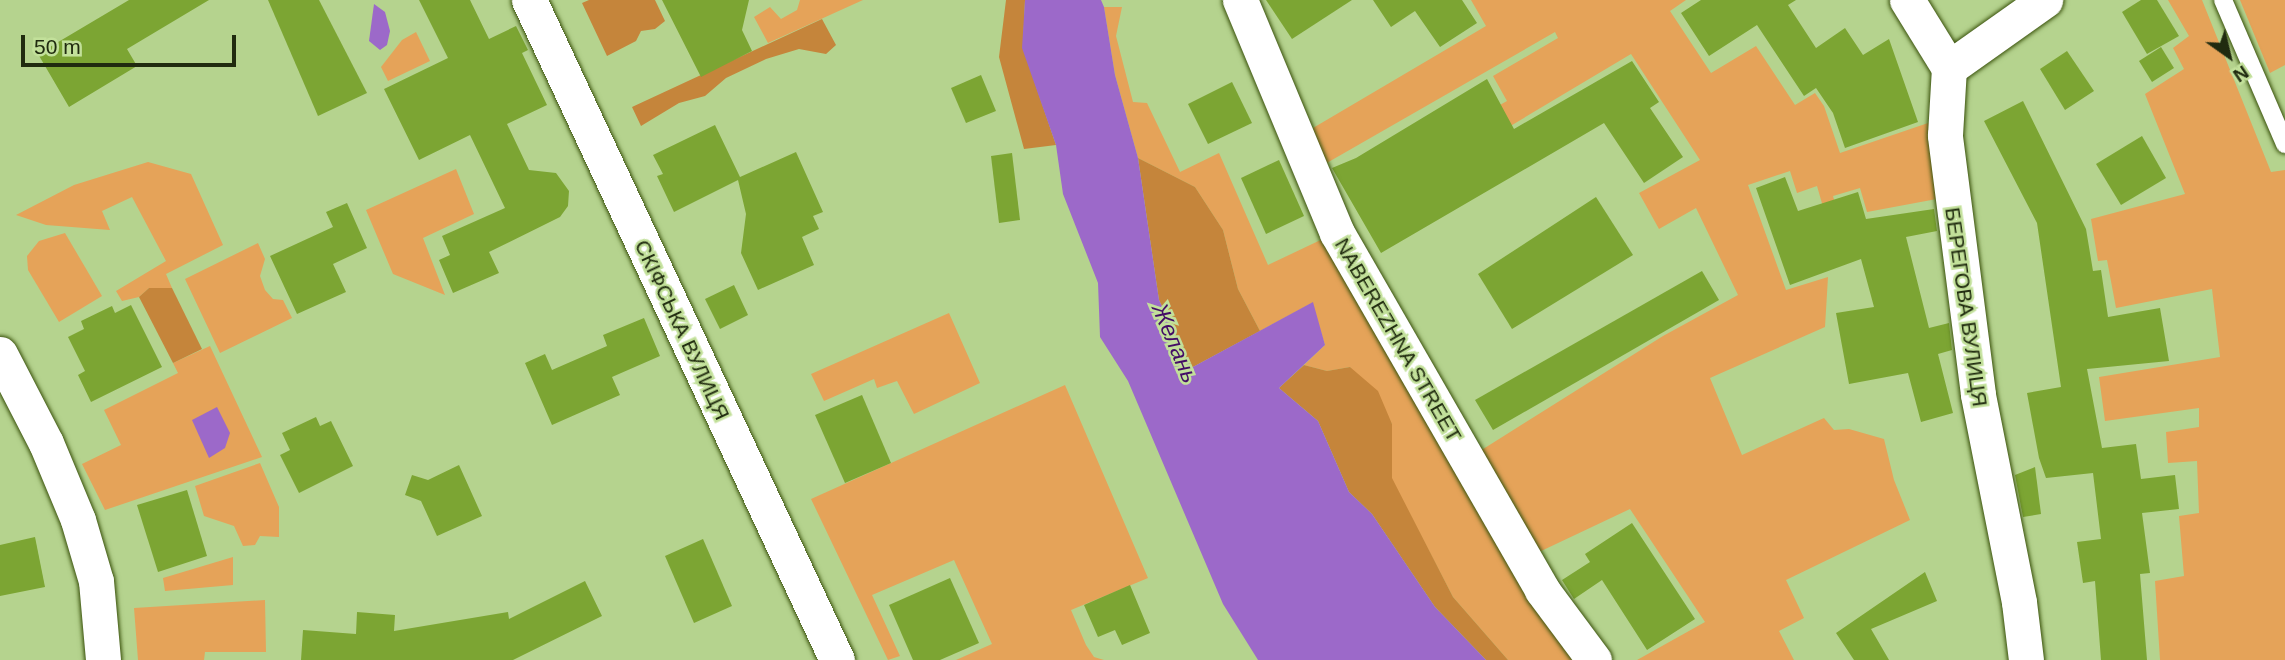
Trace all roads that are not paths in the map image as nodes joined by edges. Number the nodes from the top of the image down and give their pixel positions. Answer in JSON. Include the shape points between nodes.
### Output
{"nodes":[{"id":1,"x":529,"y":0,"type":"edge"},
{"id":2,"x":1240,"y":0,"type":"edge"},
{"id":3,"x":1907,"y":0,"type":"edge"},
{"id":4,"x":2045,"y":0,"type":"edge"},
{"id":5,"x":2223,"y":0,"type":"edge"},
{"id":6,"x":1949,"y":68,"type":"junction"},
{"id":7,"x":2285,"y":144,"type":"edge"},
{"id":8,"x":0,"y":354,"type":"edge"},
{"id":9,"x":103,"y":660,"type":"edge"},
{"id":10,"x":836,"y":660,"type":"edge"},
{"id":11,"x":1594,"y":660,"type":"edge"},
{"id":12,"x":2025,"y":660,"type":"edge"}],
"edges":[{"from":1,"to":10,"type":"street","name":"СКІФСЬКА ВУЛИЦЯ"},
{"from":2,"to":11,"type":"street","name":"NABEREZHNA STREET","via":[[1337,233],[1542,590]]},
{"from":3,"to":6,"type":"street"},
{"from":4,"to":6,"type":"street"},
{"from":5,"to":7,"type":"lane"},
{"from":6,"to":12,"type":"street","name":"БЕРЕГОВА ВУЛИЦЯ","via":[[1946,168],[1978,394],[2019,602]]},
{"from":8,"to":9,"type":"street","via":[[46,443],[78,520],[96,581]]}]}
